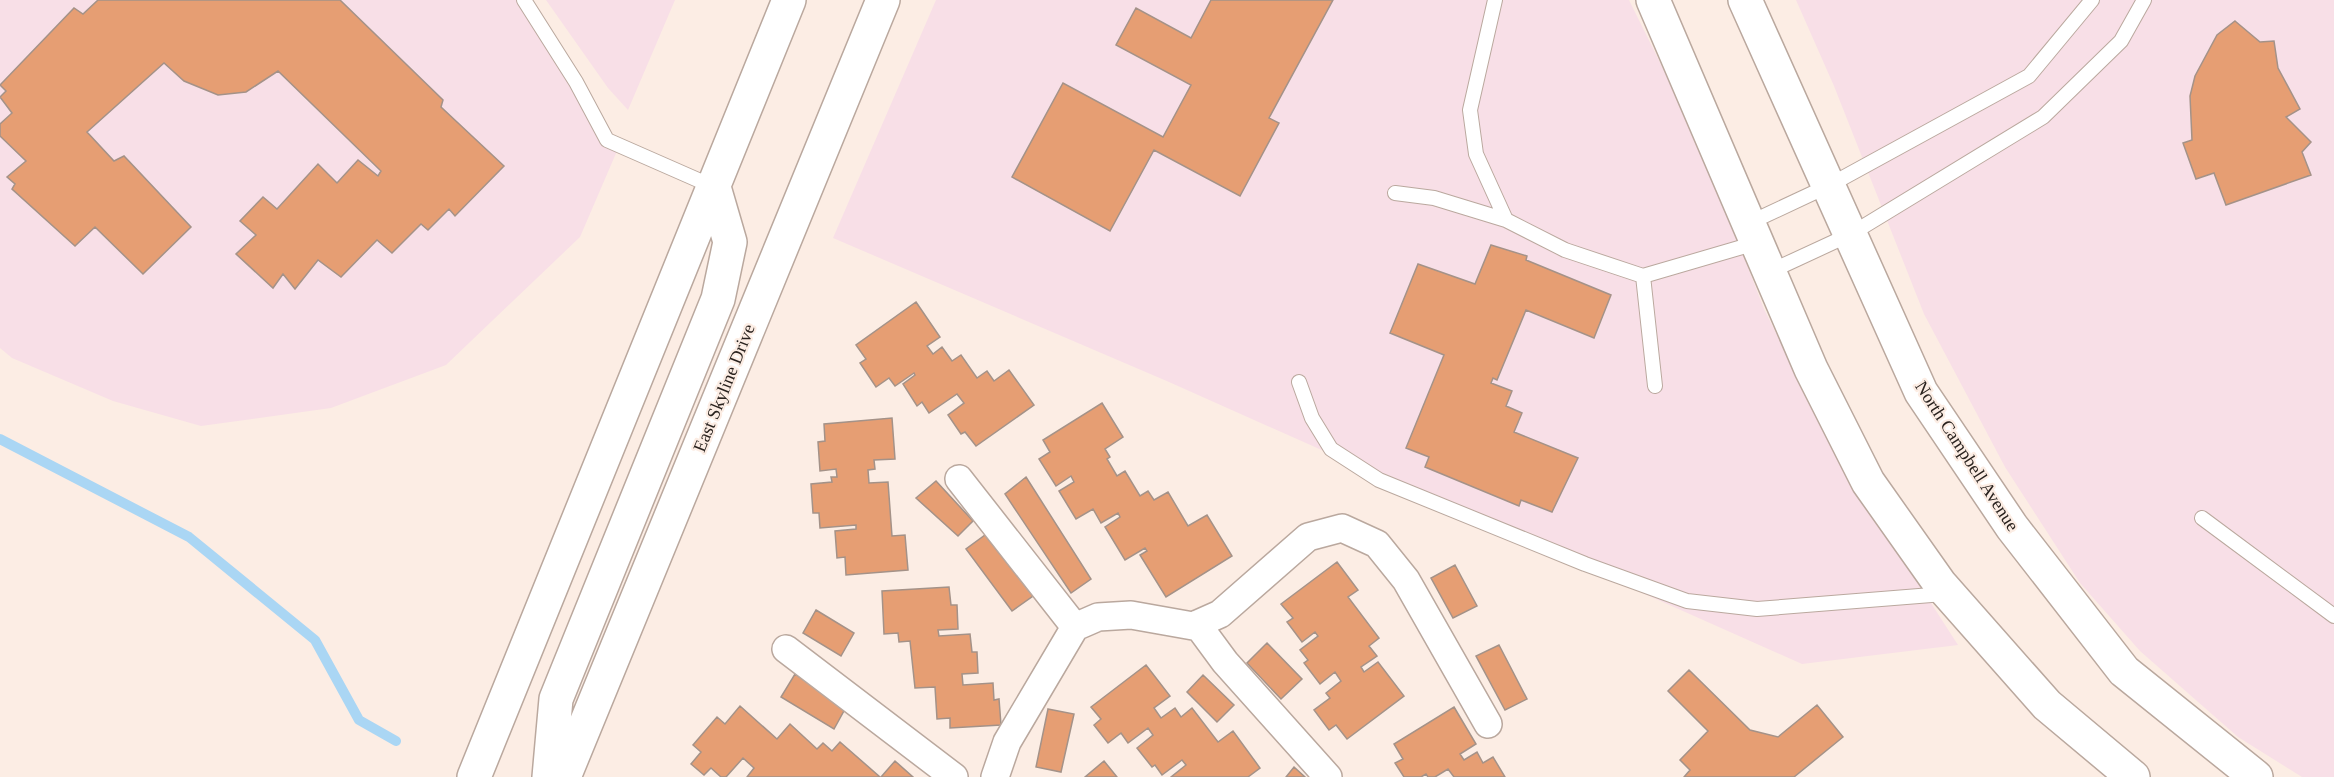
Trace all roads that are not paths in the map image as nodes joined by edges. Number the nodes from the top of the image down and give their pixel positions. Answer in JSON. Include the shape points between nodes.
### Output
{"nodes":[{"id":1,"x":524,"y":0,"type":"edge"},
{"id":2,"x":789,"y":0,"type":"edge"},
{"id":3,"x":884,"y":0,"type":"edge"},
{"id":4,"x":1495,"y":0,"type":"edge"},
{"id":5,"x":1653,"y":0,"type":"edge"},
{"id":6,"x":1745,"y":0,"type":"edge"},
{"id":7,"x":2092,"y":0,"type":"edge"},
{"id":8,"x":2144,"y":0,"type":"edge"},
{"id":9,"x":1828,"y":186,"type":"junction"},
{"id":10,"x":714,"y":188,"type":"junction"},
{"id":11,"x":1395,"y":193,"type":"dead end"},
{"id":12,"x":1506,"y":220,"type":"junction"},
{"id":13,"x":1751,"y":233,"type":"junction"},
{"id":14,"x":1851,"y":234,"type":"junction"},
{"id":15,"x":1769,"y":272,"type":"junction"},
{"id":16,"x":1643,"y":276,"type":"junction"},
{"id":17,"x":1299,"y":382,"type":"dead end"},
{"id":18,"x":1655,"y":386,"type":"dead end"},
{"id":19,"x":959,"y":479,"type":"dead end"},
{"id":20,"x":2202,"y":518,"type":"dead end"},
{"id":21,"x":1948,"y":594,"type":"junction"},
{"id":22,"x":2334,"y":615,"type":"edge"},
{"id":23,"x":1197,"y":624,"type":"junction"},
{"id":24,"x":1075,"y":627,"type":"junction"},
{"id":25,"x":786,"y":649,"type":"dead end"},
{"id":26,"x":1488,"y":724,"type":"dead end"},
{"id":27,"x":474,"y":777,"type":"edge"},
{"id":28,"x":549,"y":777,"type":"edge"},
{"id":29,"x":564,"y":777,"type":"edge"},
{"id":30,"x":954,"y":777,"type":"edge"},
{"id":31,"x":995,"y":777,"type":"edge"},
{"id":32,"x":1328,"y":777,"type":"edge"},
{"id":33,"x":2133,"y":777,"type":"edge"},
{"id":34,"x":2256,"y":777,"type":"edge"}],
"edges":[{"from":1,"to":10,"type":"lane","via":[[607,140]]},
{"from":2,"to":10,"type":"main road"},
{"from":3,"to":29,"type":"main road","name":"East Skyline Drive"},
{"from":4,"to":12,"type":"lane","via":[[1470,110],[1476,154]]},
{"from":5,"to":13,"type":"main road"},
{"from":6,"to":9,"type":"main road","name":"North Campbell Avenue"},
{"from":7,"to":9,"type":"lane","via":[[2029,76]]},
{"from":8,"to":14,"type":"lane","via":[[2121,41],[2043,117]]},
{"from":9,"to":13,"type":"lane"},
{"from":9,"to":14,"type":"main road","name":"North Campbell Avenue"},
{"from":10,"to":27,"type":"main road"},
{"from":10,"to":28,"type":"main road","via":[[730,242],[718,299],[556,699]]},
{"from":11,"to":12,"type":"lane","via":[[1434,198]]},
{"from":12,"to":16,"type":"lane","via":[[1565,250]]},
{"from":13,"to":15,"type":"main road"},
{"from":13,"to":16,"type":"lane"},
{"from":14,"to":15,"type":"lane"},
{"from":14,"to":34,"type":"main road","name":"North Campbell Avenue","via":[[1922,392],[2012,527],[2124,671]]},
{"from":15,"to":21,"type":"main road","via":[[1811,369],[1868,482]]},
{"from":16,"to":18,"type":"lane"},
{"from":17,"to":21,"type":"lane","via":[[1312,418],[1331,449],[1378,480],[1687,601],[1757,609]]},
{"from":19,"to":24,"type":"street"},
{"from":20,"to":22,"type":"lane"},
{"from":21,"to":33,"type":"main road","via":[[2053,712]]},
{"from":23,"to":24,"type":"street","via":[[1131,615],[1098,617]]},
{"from":23,"to":26,"type":"street","via":[[1220,614],[1308,537],[1342,528],[1377,544],[1406,580]]},
{"from":23,"to":32,"type":"street","via":[[1225,662]]},
{"from":24,"to":31,"type":"street","via":[[1007,742]]},
{"from":25,"to":30,"type":"street"}]}
